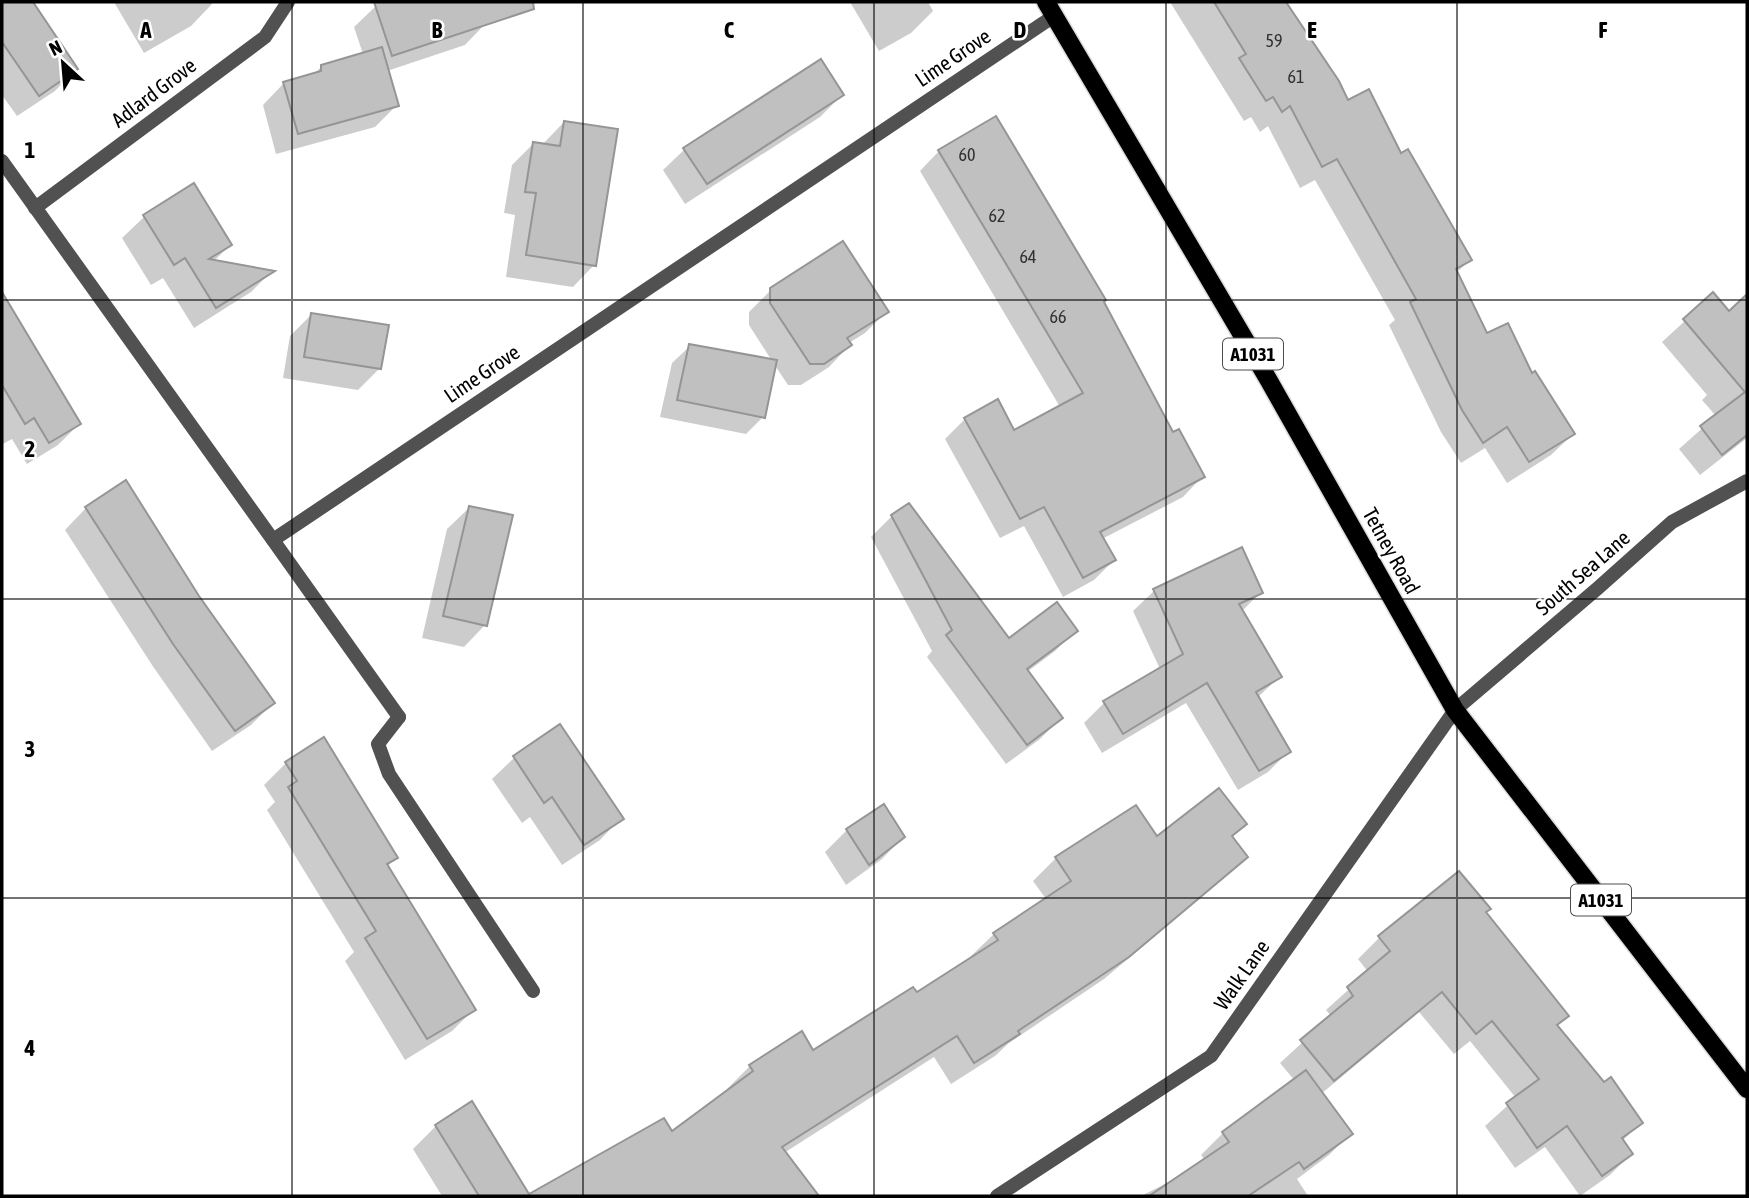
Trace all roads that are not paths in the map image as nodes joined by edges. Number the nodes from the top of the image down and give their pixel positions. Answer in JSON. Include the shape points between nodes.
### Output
{"nodes":[{"id":1,"x":288,"y":2,"type":"edge"},
{"id":2,"x":1050,"y":9,"type":"edge"},
{"id":3,"x":2,"y":162,"type":"edge"},
{"id":4,"x":35,"y":208,"type":"junction"},
{"id":5,"x":1747,"y":481,"type":"edge"},
{"id":6,"x":273,"y":540,"type":"junction"},
{"id":7,"x":1455,"y":710,"type":"junction"},
{"id":8,"x":533,"y":991,"type":"dead end"},
{"id":9,"x":1747,"y":1089,"type":"edge"},
{"id":10,"x":997,"y":1196,"type":"edge"}],
"edges":[{"from":1,"to":4,"type":"street","name":"Adlard Grove","via":[[265,37]]},
{"from":2,"to":6,"type":"street","name":"Lime Grove"},
{"from":2,"to":7,"type":"main road","name":"Tetney Road","number":"A1031","via":[[1268,379]]},
{"from":3,"to":4,"type":"street"},
{"from":4,"to":6,"type":"street"},
{"from":5,"to":7,"type":"street","name":"South Sea Lane","via":[[1672,522]]},
{"from":6,"to":8,"type":"street","via":[[399,717],[378,744],[389,774]]},
{"from":7,"to":9,"type":"main road","name":"Tetney Road","number":"A1031"},
{"from":7,"to":10,"type":"street","name":"Walk Lane","via":[[1211,1056]]}]}
